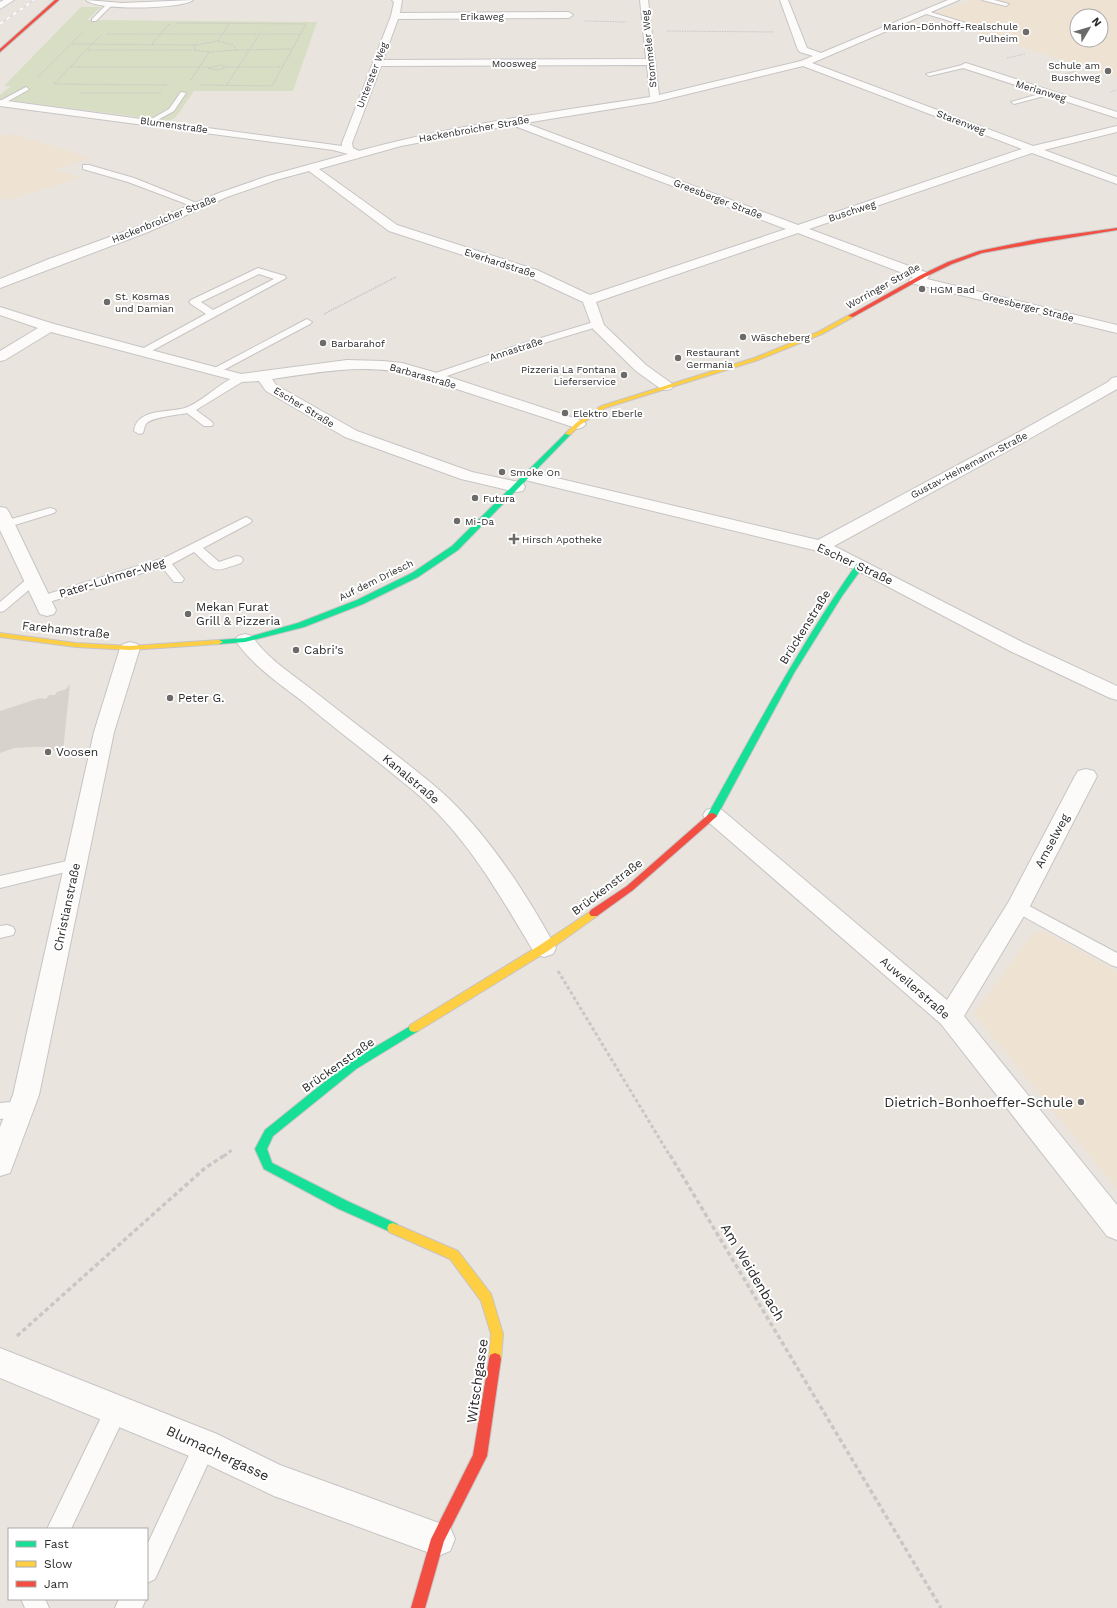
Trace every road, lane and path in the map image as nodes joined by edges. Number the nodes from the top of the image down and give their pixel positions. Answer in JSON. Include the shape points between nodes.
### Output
{"nodes":[{"id":1,"x":57,"y":0,"type":"edge"},
{"id":2,"x":90,"y":0,"type":"edge"},
{"id":3,"x":189,"y":0,"type":"edge"},
{"id":4,"x":397,"y":0,"type":"edge"},
{"id":5,"x":644,"y":0,"type":"edge"},
{"id":6,"x":784,"y":0,"type":"edge"},
{"id":7,"x":956,"y":0,"type":"edge"},
{"id":8,"x":985,"y":0,"type":"edge"},
{"id":9,"x":110,"y":4,"type":"junction"},
{"id":10,"x":1006,"y":4,"type":"dead end"},
{"id":11,"x":925,"y":12,"type":"junction"},
{"id":12,"x":569,"y":15,"type":"joint"},
{"id":13,"x":395,"y":16,"type":"junction"},
{"id":14,"x":94,"y":20,"type":"joint"},
{"id":15,"x":163,"y":23,"type":"dead end"},
{"id":16,"x":178,"y":23,"type":"dead end"},
{"id":17,"x":230,"y":23,"type":"junction"},
{"id":18,"x":969,"y":25,"type":"dead end"},
{"id":19,"x":646,"y":27,"type":"junction"},
{"id":20,"x":796,"y":32,"type":"junction"},
{"id":21,"x":161,"y":34,"type":"junction"},
{"id":22,"x":222,"y":34,"type":"junction"},
{"id":23,"x":260,"y":34,"type":"junction"},
{"id":24,"x":300,"y":34,"type":"junction"},
{"id":25,"x":218,"y":41,"type":"junction"},
{"id":26,"x":72,"y":44,"type":"junction"},
{"id":27,"x":93,"y":44,"type":"junction"},
{"id":28,"x":152,"y":44,"type":"junction"},
{"id":29,"x":196,"y":45,"type":"junction"},
{"id":30,"x":250,"y":49,"type":"junction"},
{"id":31,"x":292,"y":49,"type":"junction"},
{"id":32,"x":87,"y":50,"type":"junction"},
{"id":33,"x":195,"y":50,"type":"junction"},
{"id":34,"x":236,"y":50,"type":"junction"},
{"id":35,"x":0,"y":51,"type":"edge"},
{"id":36,"x":209,"y":52,"type":"junction"},
{"id":37,"x":822,"y":56,"type":"junction"},
{"id":38,"x":651,"y":62,"type":"junction"},
{"id":39,"x":804,"y":62,"type":"junction"},
{"id":40,"x":377,"y":63,"type":"junction"},
{"id":41,"x":966,"y":66,"type":"joint"},
{"id":42,"x":71,"y":67,"type":"junction"},
{"id":43,"x":199,"y":67,"type":"junction"},
{"id":44,"x":209,"y":67,"type":"junction"},
{"id":45,"x":226,"y":67,"type":"junction"},
{"id":46,"x":238,"y":67,"type":"junction"},
{"id":47,"x":283,"y":67,"type":"junction"},
{"id":48,"x":928,"y":74,"type":"dead end"},
{"id":49,"x":172,"y":85,"type":"dead end"},
{"id":50,"x":188,"y":85,"type":"dead end"},
{"id":51,"x":195,"y":85,"type":"dead end"},
{"id":52,"x":226,"y":86,"type":"junction"},
{"id":53,"x":26,"y":89,"type":"joint"},
{"id":54,"x":75,"y":92,"type":"dead end"},
{"id":55,"x":184,"y":93,"type":"joint"},
{"id":56,"x":1050,"y":93,"type":"junction"},
{"id":57,"x":655,"y":99,"type":"junction"},
{"id":58,"x":1014,"y":102,"type":"dead end"},
{"id":59,"x":0,"y":103,"type":"edge"},
{"id":60,"x":1117,"y":115,"type":"edge"},
{"id":61,"x":150,"y":122,"type":"junction"},
{"id":62,"x":513,"y":122,"type":"junction"},
{"id":63,"x":1117,"y":128,"type":"edge"},
{"id":64,"x":1033,"y":149,"type":"junction"},
{"id":65,"x":352,"y":152,"type":"junction"},
{"id":66,"x":86,"y":166,"type":"dead end"},
{"id":67,"x":310,"y":168,"type":"junction"},
{"id":68,"x":1117,"y":181,"type":"edge"},
{"id":69,"x":200,"y":206,"type":"junction"},
{"id":70,"x":797,"y":229,"type":"junction"},
{"id":71,"x":1117,"y":229,"type":"edge"},
{"id":72,"x":396,"y":277,"type":"dead end"},
{"id":73,"x":920,"y":278,"type":"junction"},
{"id":74,"x":0,"y":284,"type":"edge"},
{"id":75,"x":590,"y":300,"type":"junction"},
{"id":76,"x":0,"y":311,"type":"edge"},
{"id":77,"x":211,"y":316,"type":"junction"},
{"id":78,"x":307,"y":322,"type":"joint"},
{"id":79,"x":598,"y":324,"type":"junction"},
{"id":80,"x":49,"y":327,"type":"junction"},
{"id":81,"x":1117,"y":329,"type":"edge"},
{"id":82,"x":143,"y":352,"type":"junction"},
{"id":83,"x":0,"y":357,"type":"edge"},
{"id":84,"x":214,"y":371,"type":"junction"},
{"id":85,"x":263,"y":376,"type":"junction"},
{"id":86,"x":434,"y":377,"type":"junction"},
{"id":87,"x":241,"y":378,"type":"junction"},
{"id":88,"x":1116,"y":384,"type":"edge"},
{"id":89,"x":666,"y":386,"type":"junction"},
{"id":90,"x":188,"y":410,"type":"junction"},
{"id":91,"x":208,"y":424,"type":"dead end"},
{"id":92,"x":578,"y":424,"type":"junction"},
{"id":93,"x":139,"y":431,"type":"dead end"},
{"id":94,"x":522,"y":482,"type":"junction"},
{"id":95,"x":50,"y":511,"type":"dead end"},
{"id":96,"x":3,"y":518,"type":"edge"},
{"id":97,"x":246,"y":521,"type":"dead end"},
{"id":98,"x":820,"y":546,"type":"junction"},
{"id":99,"x":196,"y":547,"type":"junction"},
{"id":100,"x":237,"y":560,"type":"dead end"},
{"id":101,"x":164,"y":562,"type":"junction"},
{"id":102,"x":862,"y":564,"type":"junction"},
{"id":103,"x":178,"y":579,"type":"dead end"},
{"id":104,"x":32,"y":581,"type":"junction"},
{"id":105,"x":44,"y":605,"type":"joint"},
{"id":106,"x":0,"y":608,"type":"edge"},
{"id":107,"x":0,"y":635,"type":"edge"},
{"id":108,"x":245,"y":640,"type":"junction"},
{"id":109,"x":130,"y":648,"type":"junction"},
{"id":110,"x":1117,"y":694,"type":"edge"},
{"id":111,"x":1086,"y":776,"type":"dead end"},
{"id":112,"x":714,"y":815,"type":"junction"},
{"id":113,"x":76,"y":864,"type":"junction"},
{"id":114,"x":0,"y":882,"type":"edge"},
{"id":115,"x":1018,"y":906,"type":"junction"},
{"id":116,"x":544,"y":948,"type":"junction"},
{"id":117,"x":1117,"y":961,"type":"edge"},
{"id":118,"x":950,"y":1017,"type":"junction"},
{"id":119,"x":10,"y":1110,"type":"edge"},
{"id":120,"x":269,"y":1133,"type":"junction"},
{"id":121,"x":0,"y":1164,"type":"edge"},
{"id":122,"x":1117,"y":1227,"type":"edge"},
{"id":123,"x":6,"y":1352,"type":"edge"},
{"id":124,"x":117,"y":1409,"type":"junction"},
{"id":125,"x":205,"y":1446,"type":"junction"},
{"id":126,"x":59,"y":1528,"type":"edge"},
{"id":127,"x":438,"y":1538,"type":"junction"},
{"id":128,"x":148,"y":1569,"type":"edge"},
{"id":129,"x":133,"y":1600,"type":"edge"},
{"id":130,"x":127,"y":1608,"type":"edge"},
{"id":131,"x":418,"y":1608,"type":"edge"},
{"id":132,"x":941,"y":1608,"type":"edge"}],
"edges":[{"from":1,"to":35,"type":"main road"},
{"from":2,"to":9,"type":"street"},
{"from":3,"to":9,"type":"street","via":[[156,4]]},
{"from":4,"to":13,"type":"street","name":"Unterster Weg"},
{"from":5,"to":19,"type":"street","name":"Stommeler Weg"},
{"from":6,"to":20,"type":"street"},
{"from":7,"to":11,"type":"street","name":"Hackenbroicher Straße"},
{"from":8,"to":10,"type":"lane"},
{"from":9,"to":14,"type":"lane"},
{"from":11,"to":18,"type":"lane"},
{"from":11,"to":37,"type":"street","name":"Hackenbroicher Straße"},
{"from":12,"to":13,"type":"street","name":"Erikaweg"},
{"from":12,"to":19,"type":"path","via":[[570,20]]},
{"from":13,"to":40,"type":"street","name":"Unterster Weg"},
{"from":14,"to":26,"type":"path"},
{"from":15,"to":21,"type":"path","via":[[170,23]]},
{"from":16,"to":17,"type":"path"},
{"from":17,"to":22,"type":"path"},
{"from":17,"to":24,"type":"path","via":[[306,24]]},
{"from":19,"to":20,"type":"path","via":[[692,32]]},
{"from":19,"to":38,"type":"street","name":"Stommeler Weg"},
{"from":20,"to":37,"type":"street","via":[[803,50]]},
{"from":21,"to":22,"type":"path"},
{"from":21,"to":27,"type":"path","via":[[102,34]]},
{"from":21,"to":28,"type":"path"},
{"from":22,"to":23,"type":"path"},
{"from":22,"to":25,"type":"path"},
{"from":23,"to":24,"type":"path"},
{"from":23,"to":30,"type":"path"},
{"from":24,"to":31,"type":"path"},
{"from":25,"to":29,"type":"path"},
{"from":25,"to":34,"type":"path","via":[[233,45]]},
{"from":26,"to":27,"type":"path"},
{"from":26,"to":53,"type":"path"},
{"from":27,"to":28,"type":"path"},
{"from":27,"to":32,"type":"path"},
{"from":28,"to":29,"type":"path"},
{"from":29,"to":33,"type":"path"},
{"from":30,"to":31,"type":"path"},
{"from":30,"to":34,"type":"path"},
{"from":30,"to":46,"type":"path"},
{"from":31,"to":47,"type":"path"},
{"from":32,"to":33,"type":"path"},
{"from":32,"to":42,"type":"path"},
{"from":33,"to":36,"type":"path"},
{"from":34,"to":36,"type":"path"},
{"from":36,"to":43,"type":"path"},
{"from":37,"to":39,"type":"street","name":"Hackenbroicher Straße"},
{"from":38,"to":40,"type":"street","name":"Moosweg"},
{"from":38,"to":57,"type":"street","name":"Stommeler Weg"},
{"from":39,"to":57,"type":"street","name":"Hackenbroicher Straße"},
{"from":39,"to":64,"type":"street","name":"Starenweg"},
{"from":40,"to":65,"type":"street","name":"Unterster Weg","via":[[347,143]]},
{"from":41,"to":48,"type":"lane"},
{"from":41,"to":56,"type":"street","name":"Merianweg"},
{"from":42,"to":43,"type":"path"},
{"from":42,"to":49,"type":"path","via":[[54,84]]},
{"from":43,"to":44,"type":"path"},
{"from":43,"to":50,"type":"path"},
{"from":44,"to":45,"type":"path"},
{"from":44,"to":45,"type":"path","via":[[215,70]]},
{"from":45,"to":46,"type":"path"},
{"from":46,"to":47,"type":"path"},
{"from":46,"to":52,"type":"path"},
{"from":47,"to":52,"type":"path","via":[[272,86]]},
{"from":51,"to":52,"type":"path"},
{"from":53,"to":59,"type":"lane"},
{"from":54,"to":55,"type":"path"},
{"from":55,"to":61,"type":"lane","via":[[172,110]]},
{"from":56,"to":58,"type":"lane"},
{"from":56,"to":60,"type":"street","name":"Merianweg"},
{"from":57,"to":62,"type":"street","name":"Hackenbroicher Straße"},
{"from":59,"to":61,"type":"street","name":"Blumenstraße"},
{"from":61,"to":65,"type":"street","name":"Blumenstraße","via":[[333,147]]},
{"from":62,"to":65,"type":"street","name":"Hackenbroicher Straße"},
{"from":62,"to":70,"type":"street","name":"Greesberger Straße"},
{"from":63,"to":64,"type":"street","name":"Buschweg"},
{"from":64,"to":68,"type":"street","name":"Starenweg"},
{"from":64,"to":70,"type":"street","name":"Buschweg"},
{"from":65,"to":67,"type":"street","name":"Hackenbroicher Straße"},
{"from":66,"to":69,"type":"lane"},
{"from":67,"to":69,"type":"street","name":"Hackenbroicher Straße","via":[[223,195]]},
{"from":67,"to":75,"type":"street","name":"Everhardstraße","via":[[393,228],[532,273]]},
{"from":69,"to":74,"type":"street","name":"Hackenbroicher Straße"},
{"from":70,"to":73,"type":"street","name":"Greesberger Straße"},
{"from":70,"to":75,"type":"street","name":"Buschweg"},
{"from":71,"to":73,"type":"main road","name":"Worringer Straße","via":[[981,252],[950,263]]},
{"from":72,"to":78,"type":"path"},
{"from":73,"to":81,"type":"street","name":"Greesberger Straße"},
{"from":73,"to":89,"type":"main road","name":"Worringer Straße","via":[[820,333],[756,359]]},
{"from":75,"to":79,"type":"street"},
{"from":76,"to":80,"type":"street","name":"Escher Straße"},
{"from":77,"to":77,"type":"lane","via":[[194,302],[258,271],[282,278]]},
{"from":77,"to":82,"type":"lane"},
{"from":78,"to":84,"type":"lane"},
{"from":79,"to":86,"type":"lane","name":"Annastraße","via":[[520,347]]},
{"from":79,"to":89,"type":"street","via":[[641,368]]},
{"from":80,"to":82,"type":"street","name":"Escher Straße"},
{"from":80,"to":83,"type":"street"},
{"from":82,"to":84,"type":"street","name":"Escher Straße"},
{"from":84,"to":87,"type":"street","name":"Escher Straße"},
{"from":85,"to":86,"type":"street","name":"Barbarastraße","via":[[328,366],[361,364],[385,365]]},
{"from":85,"to":87,"type":"street","name":"Escher Straße"},
{"from":85,"to":94,"type":"street","name":"Escher Straße","via":[[271,388],[351,434],[467,476]]},
{"from":86,"to":92,"type":"street","name":"Barbarastraße"},
{"from":87,"to":90,"type":"lane"},
{"from":88,"to":98,"type":"street","name":"Gustav-Heinemann-Straße"},
{"from":89,"to":92,"type":"main road","name":"Auf dem Driesch","via":[[603,407]]},
{"from":90,"to":91,"type":"lane"},
{"from":90,"to":93,"type":"lane","via":[[150,418],[140,424]]},
{"from":92,"to":94,"type":"main road","name":"Auf dem Driesch"},
{"from":94,"to":98,"type":"street","name":"Escher Straße"},
{"from":94,"to":108,"type":"main road","name":"Auf dem Driesch","via":[[455,548],[415,576],[360,602],[301,625]]},
{"from":95,"to":96,"type":"lane"},
{"from":96,"to":104,"type":"street"},
{"from":97,"to":99,"type":"lane","name":"Pater-Luhmer-Weg"},
{"from":98,"to":102,"type":"street","name":"Escher Straße"},
{"from":99,"to":100,"type":"lane","via":[[217,567]]},
{"from":99,"to":101,"type":"lane","name":"Pater-Luhmer-Weg"},
{"from":101,"to":103,"type":"lane"},
{"from":101,"to":105,"type":"lane","name":"Pater-Luhmer-Weg"},
{"from":102,"to":110,"type":"street","name":"Escher Straße","via":[[960,617]]},
{"from":102,"to":112,"type":"main road","name":"Brückenstraße","via":[[838,596],[790,673]]},
{"from":104,"to":105,"type":"street"},
{"from":104,"to":106,"type":"lane"},
{"from":107,"to":109,"type":"main road","name":"Farehamstraße","via":[[76,645]]},
{"from":108,"to":109,"type":"main road","name":"Auf dem Driesch"},
{"from":108,"to":116,"type":"street","name":"Kanalstraße","via":[[251,650],[424,788],[450,813],[496,869]]},
{"from":109,"to":113,"type":"street","name":"Christianstraße","via":[[104,732]]},
{"from":111,"to":115,"type":"street","name":"Amselweg"},
{"from":112,"to":116,"type":"main road","name":"Brückenstraße","via":[[630,888]]},
{"from":112,"to":118,"type":"street","name":"Auweilerstraße"},
{"from":113,"to":114,"type":"lane"},
{"from":113,"to":119,"type":"street","name":"Christianstraße","via":[[26,1095]]},
{"from":115,"to":117,"type":"lane"},
{"from":115,"to":118,"type":"street","name":"Amselweg"},
{"from":116,"to":120,"type":"main road","name":"Brückenstraße","via":[[352,1066]]},
{"from":116,"to":132,"type":"path","name":"Am Weidenbach"},
{"from":118,"to":122,"type":"street","name":"Auweilerstraße"},
{"from":119,"to":121,"type":"street","name":"Christianstraße"},
{"from":120,"to":123,"type":"path","via":[[241,1144],[205,1168],[126,1237]]},
{"from":120,"to":127,"type":"main road","name":"Witschgasse","via":[[261,1149],[268,1166],[454,1256],[487,1298],[497,1334],[480,1456]]},
{"from":123,"to":124,"type":"street","name":"Blumachergasse"},
{"from":124,"to":125,"type":"street","name":"Blumachergasse"},
{"from":124,"to":126,"type":"lane"},
{"from":125,"to":127,"type":"street","name":"Blumachergasse","via":[[274,1479]]},
{"from":125,"to":128,"type":"lane"},
{"from":127,"to":131,"type":"main road","name":"Witschgasse"},
{"from":129,"to":130,"type":"lane"}]}
